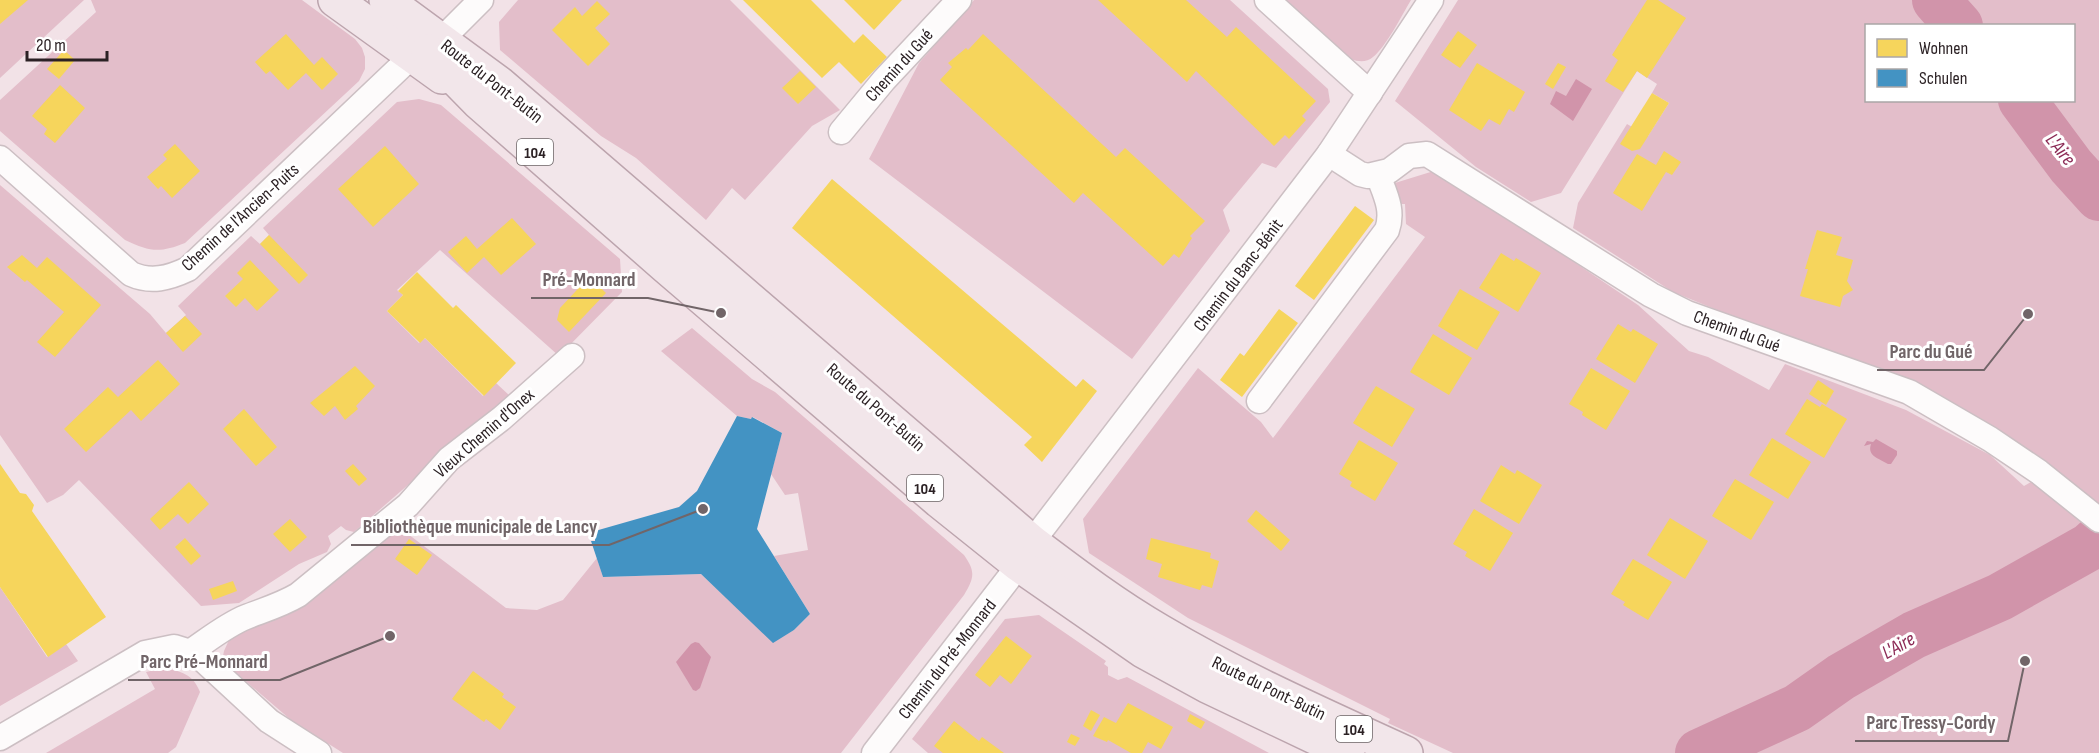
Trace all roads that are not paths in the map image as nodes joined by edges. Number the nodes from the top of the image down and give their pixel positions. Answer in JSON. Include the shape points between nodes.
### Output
{"nodes":[{"id":1,"x":335,"y":0,"type":"edge"},
{"id":2,"x":379,"y":0,"type":"edge"},
{"id":3,"x":386,"y":0,"type":"edge"},
{"id":4,"x":422,"y":0,"type":"edge"},
{"id":5,"x":481,"y":0,"type":"edge"},
{"id":6,"x":958,"y":0,"type":"edge"},
{"id":7,"x":1267,"y":0,"type":"edge"},
{"id":8,"x":1431,"y":0,"type":"edge"},
{"id":9,"x":449,"y":32,"type":"junction"},
{"id":10,"x":412,"y":56,"type":"junction"},
{"id":11,"x":489,"y":92,"type":"junction"},
{"id":12,"x":1370,"y":93,"type":"junction"},
{"id":13,"x":841,"y":132,"type":"dead end"},
{"id":14,"x":1329,"y":154,"type":"junction"},
{"id":15,"x":0,"y":158,"type":"edge"},
{"id":16,"x":1378,"y":175,"type":"junction"},
{"id":17,"x":572,"y":356,"type":"dead end"},
{"id":18,"x":1259,"y":401,"type":"dead end"},
{"id":19,"x":2096,"y":518,"type":"edge"},
{"id":20,"x":1026,"y":554,"type":"junction"},
{"id":21,"x":190,"y":652,"type":"junction"},
{"id":22,"x":1297,"y":716,"type":"junction"},
{"id":23,"x":0,"y":738,"type":"edge"},
{"id":24,"x":319,"y":753,"type":"edge"},
{"id":25,"x":874,"y":753,"type":"edge"},
{"id":26,"x":1348,"y":753,"type":"edge"},
{"id":27,"x":1406,"y":753,"type":"edge"}],
"edges":[{"from":1,"to":10,"type":"main road"},
{"from":2,"to":11,"type":"main road","name":"Route du Pont-Butin","number":"104"},
{"from":3,"to":11,"type":"main road","name":"Route du Pont-Butin","number":"104"},
{"from":4,"to":9,"type":"main road"},
{"from":5,"to":9,"type":"street"},
{"from":6,"to":13,"type":"street","name":"Chemin du Gué"},
{"from":7,"to":12,"type":"street"},
{"from":8,"to":12,"type":"street","name":"Chemin du Banc-Bénit"},
{"from":9,"to":11,"type":"main road"},
{"from":10,"to":11,"type":"main road"},
{"from":10,"to":15,"type":"street","name":"Chemin de l'Ancien-Puits","via":[[188,269],[172,276],[141,279],[131,274]]},
{"from":11,"to":20,"type":"main road","name":"Route du Pont-Butin","number":"104","via":[[665,266],[939,501]]},
{"from":12,"to":14,"type":"street","name":"Chemin du Banc-Bénit"},
{"from":14,"to":16,"type":"street","via":[[1360,174]]},
{"from":14,"to":20,"type":"street","name":"Chemin du Banc-Bénit"},
{"from":16,"to":18,"type":"street","via":[[1390,208],[1386,230]]},
{"from":16,"to":19,"type":"street","name":"Chemin du Gué","via":[[1409,156],[1427,154],[1651,295],[1687,313],[1909,392],[2039,472]]},
{"from":17,"to":21,"type":"street","name":"Vieux Chemin d'Onex","via":[[449,459],[408,505],[298,596],[237,621]]},
{"from":20,"to":22,"type":"main road","name":"Route du Pont-Butin","number":"104","via":[[1143,651],[1207,686]]},
{"from":20,"to":25,"type":"street","name":"Chemin du Pré-Monnard"},
{"from":21,"to":23,"type":"street","via":[[174,647],[145,653]]},
{"from":21,"to":24,"type":"street","via":[[269,721]]},
{"from":22,"to":26,"type":"main road","name":"Route du Pont-Butin","number":"104"},
{"from":22,"to":27,"type":"main road","name":"Route du Pont-Butin","number":"104"}]}
